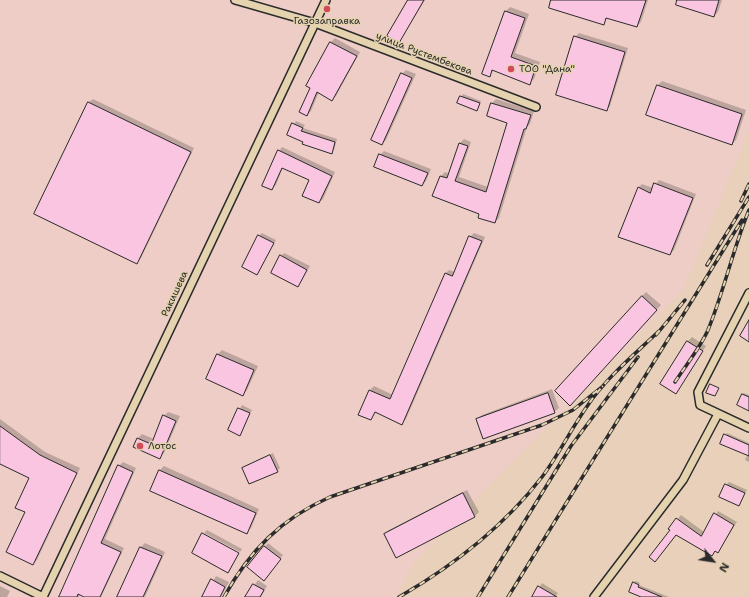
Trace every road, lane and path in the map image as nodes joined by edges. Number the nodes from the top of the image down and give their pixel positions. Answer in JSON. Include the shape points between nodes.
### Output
{"nodes":[{"id":1,"x":235,"y":0,"type":"edge"},
{"id":2,"x":326,"y":0,"type":"edge"},
{"id":3,"x":315,"y":23,"type":"junction"},
{"id":4,"x":536,"y":107,"type":"dead end"},
{"id":5,"x":749,"y":293,"type":"edge"},
{"id":6,"x":718,"y":414,"type":"junction"},
{"id":7,"x":749,"y":428,"type":"edge"},
{"id":8,"x":0,"y":576,"type":"edge"},
{"id":9,"x":591,"y":596,"type":"edge"},
{"id":10,"x":43,"y":597,"type":"edge"}],
"edges":[{"from":1,"to":3,"type":"street","name":"улица Рустембекова"},
{"from":2,"to":3,"type":"street","name":"Ракишева"},
{"from":3,"to":4,"type":"street","name":"улица Рустембекова"},
{"from":3,"to":10,"type":"street","name":"Ракишева"},
{"from":5,"to":6,"type":"street","via":[[698,392],[700,405]]},
{"from":6,"to":7,"type":"street"},
{"from":6,"to":9,"type":"street","via":[[683,480]]},
{"from":8,"to":10,"type":"street"}]}
